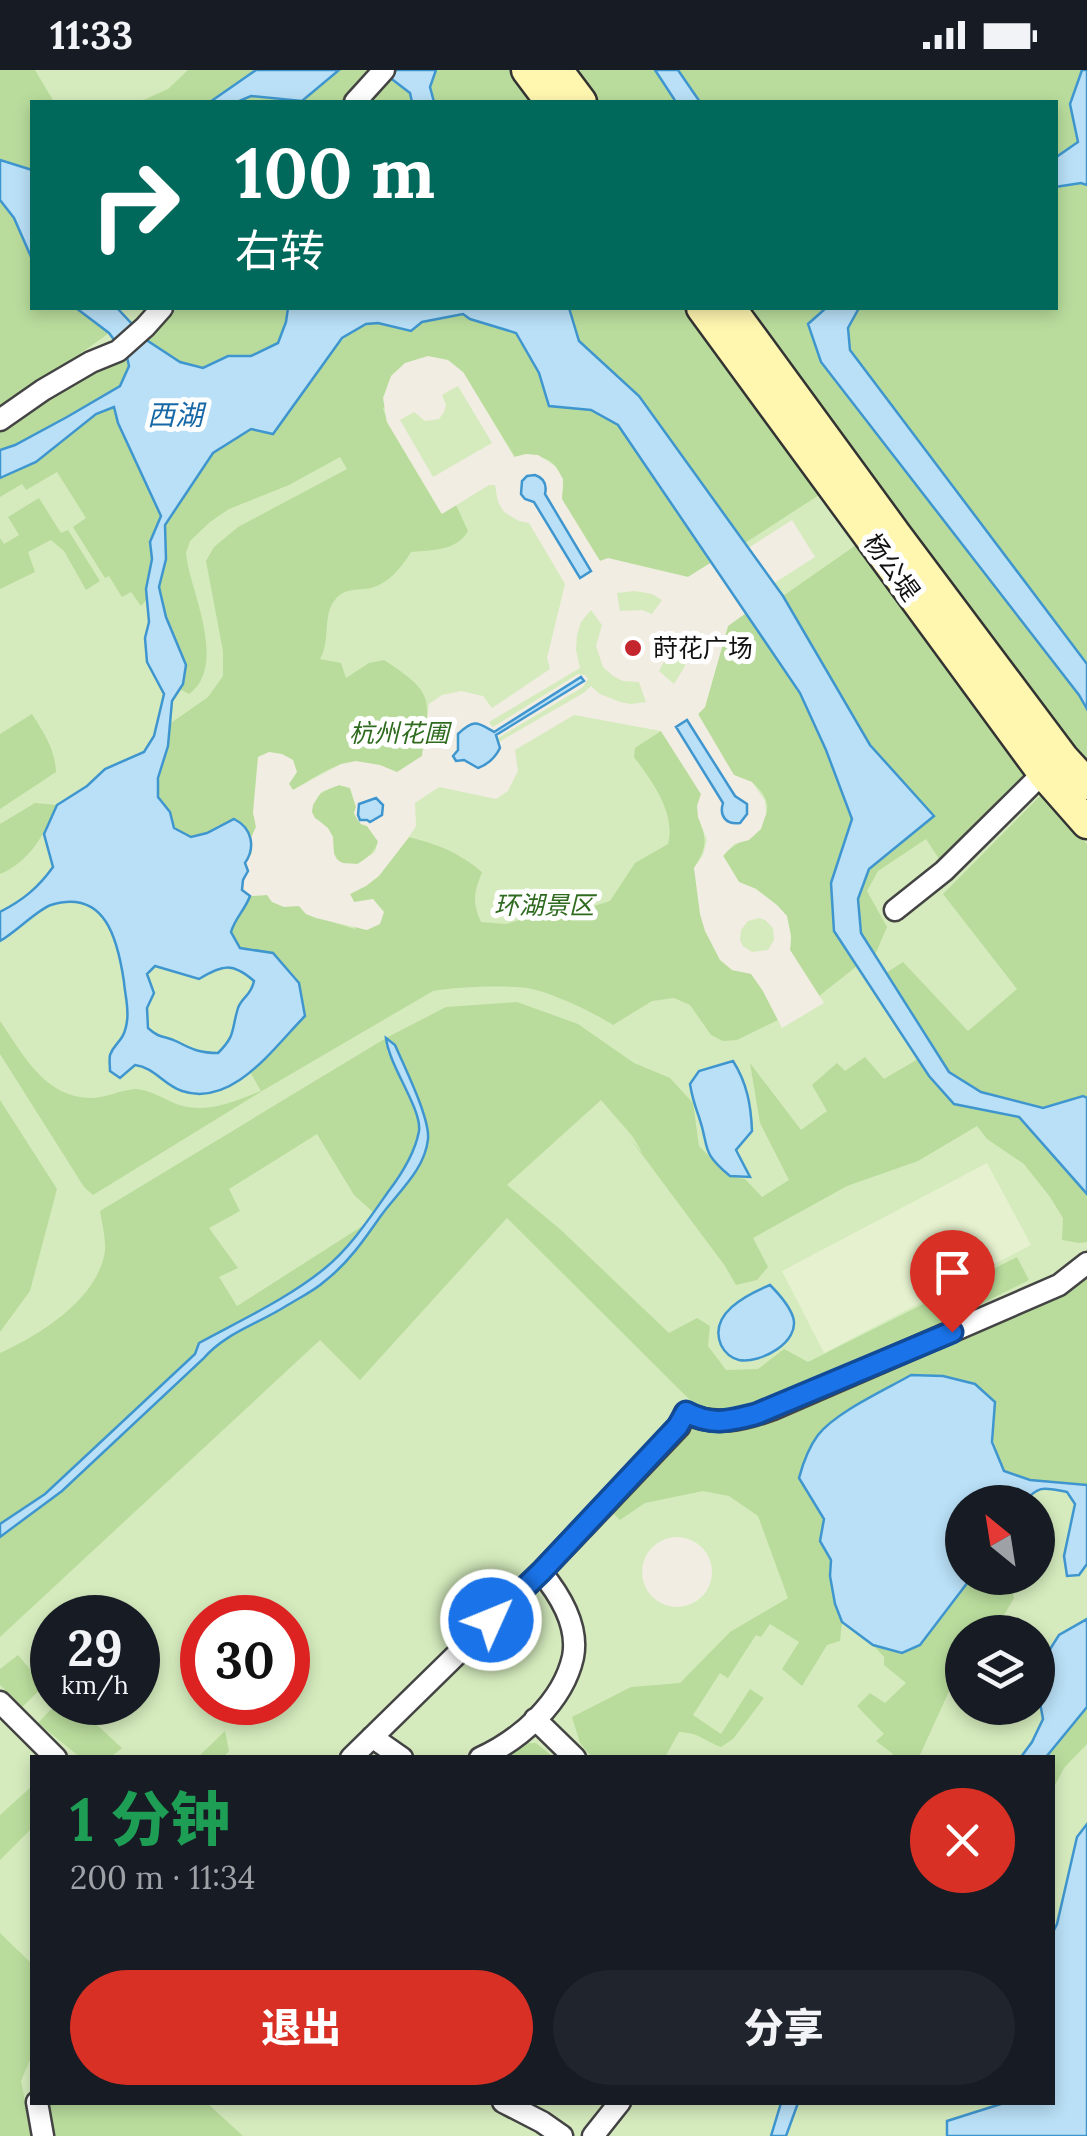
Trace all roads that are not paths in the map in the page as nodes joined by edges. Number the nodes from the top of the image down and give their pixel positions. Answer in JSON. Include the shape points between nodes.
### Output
{"nodes":[{"id":1,"x":384,"y":70,"type":"edge"},
{"id":2,"x":527,"y":70,"type":"edge"},
{"id":3,"x":557,"y":70,"type":"edge"},
{"id":4,"x":357,"y":100,"type":"edge"},
{"id":5,"x":550,"y":100,"type":"edge"},
{"id":6,"x":580,"y":100,"type":"edge"},
{"id":7,"x":160,"y":310,"type":"edge"},
{"id":8,"x":703,"y":310,"type":"edge"},
{"id":9,"x":731,"y":310,"type":"edge"},
{"id":10,"x":0,"y":420,"type":"edge"},
{"id":11,"x":1043,"y":773,"type":"junction"},
{"id":12,"x":1087,"y":784,"type":"edge"},
{"id":13,"x":1087,"y":823,"type":"edge"},
{"id":14,"x":896,"y":910,"type":"dead end"},
{"id":15,"x":1087,"y":1262,"type":"edge"},
{"id":16,"x":541,"y":1572,"type":"junction"},
{"id":17,"x":0,"y":1702,"type":"edge"},
{"id":18,"x":535,"y":1718,"type":"junction"},
{"id":19,"x":372,"y":1737,"type":"junction"},
{"id":20,"x":53,"y":1755,"type":"edge"},
{"id":21,"x":354,"y":1755,"type":"edge"},
{"id":22,"x":398,"y":1755,"type":"edge"},
{"id":23,"x":485,"y":1755,"type":"edge"},
{"id":24,"x":572,"y":1755,"type":"edge"},
{"id":25,"x":37,"y":2105,"type":"edge"},
{"id":26,"x":510,"y":2105,"type":"edge"},
{"id":27,"x":618,"y":2105,"type":"edge"},
{"id":28,"x":42,"y":2136,"type":"edge"},
{"id":29,"x":562,"y":2136,"type":"edge"},
{"id":30,"x":593,"y":2136,"type":"edge"}],
"edges":[{"from":1,"to":4,"type":"street"},
{"from":2,"to":5,"type":"main road"},
{"from":3,"to":6,"type":"main road"},
{"from":7,"to":10,"type":"street","via":[[118,351]]},
{"from":8,"to":11,"type":"main road","name":"杨公堤"},
{"from":9,"to":12,"type":"main road","name":"杨公堤"},
{"from":11,"to":13,"type":"main road","name":"杨公堤"},
{"from":11,"to":14,"type":"street"},
{"from":15,"to":16,"type":"street","via":[[1058,1285],[774,1408],[733,1420],[703,1421],[686,1412]]},
{"from":16,"to":18,"type":"street","via":[[566,1606],[574,1654],[566,1678]]},
{"from":16,"to":19,"type":"street"},
{"from":17,"to":20,"type":"street"},
{"from":18,"to":23,"type":"street"},
{"from":18,"to":24,"type":"street"},
{"from":19,"to":21,"type":"street"},
{"from":19,"to":22,"type":"street"},
{"from":25,"to":28,"type":"street"},
{"from":26,"to":29,"type":"street"},
{"from":27,"to":30,"type":"street"}]}
